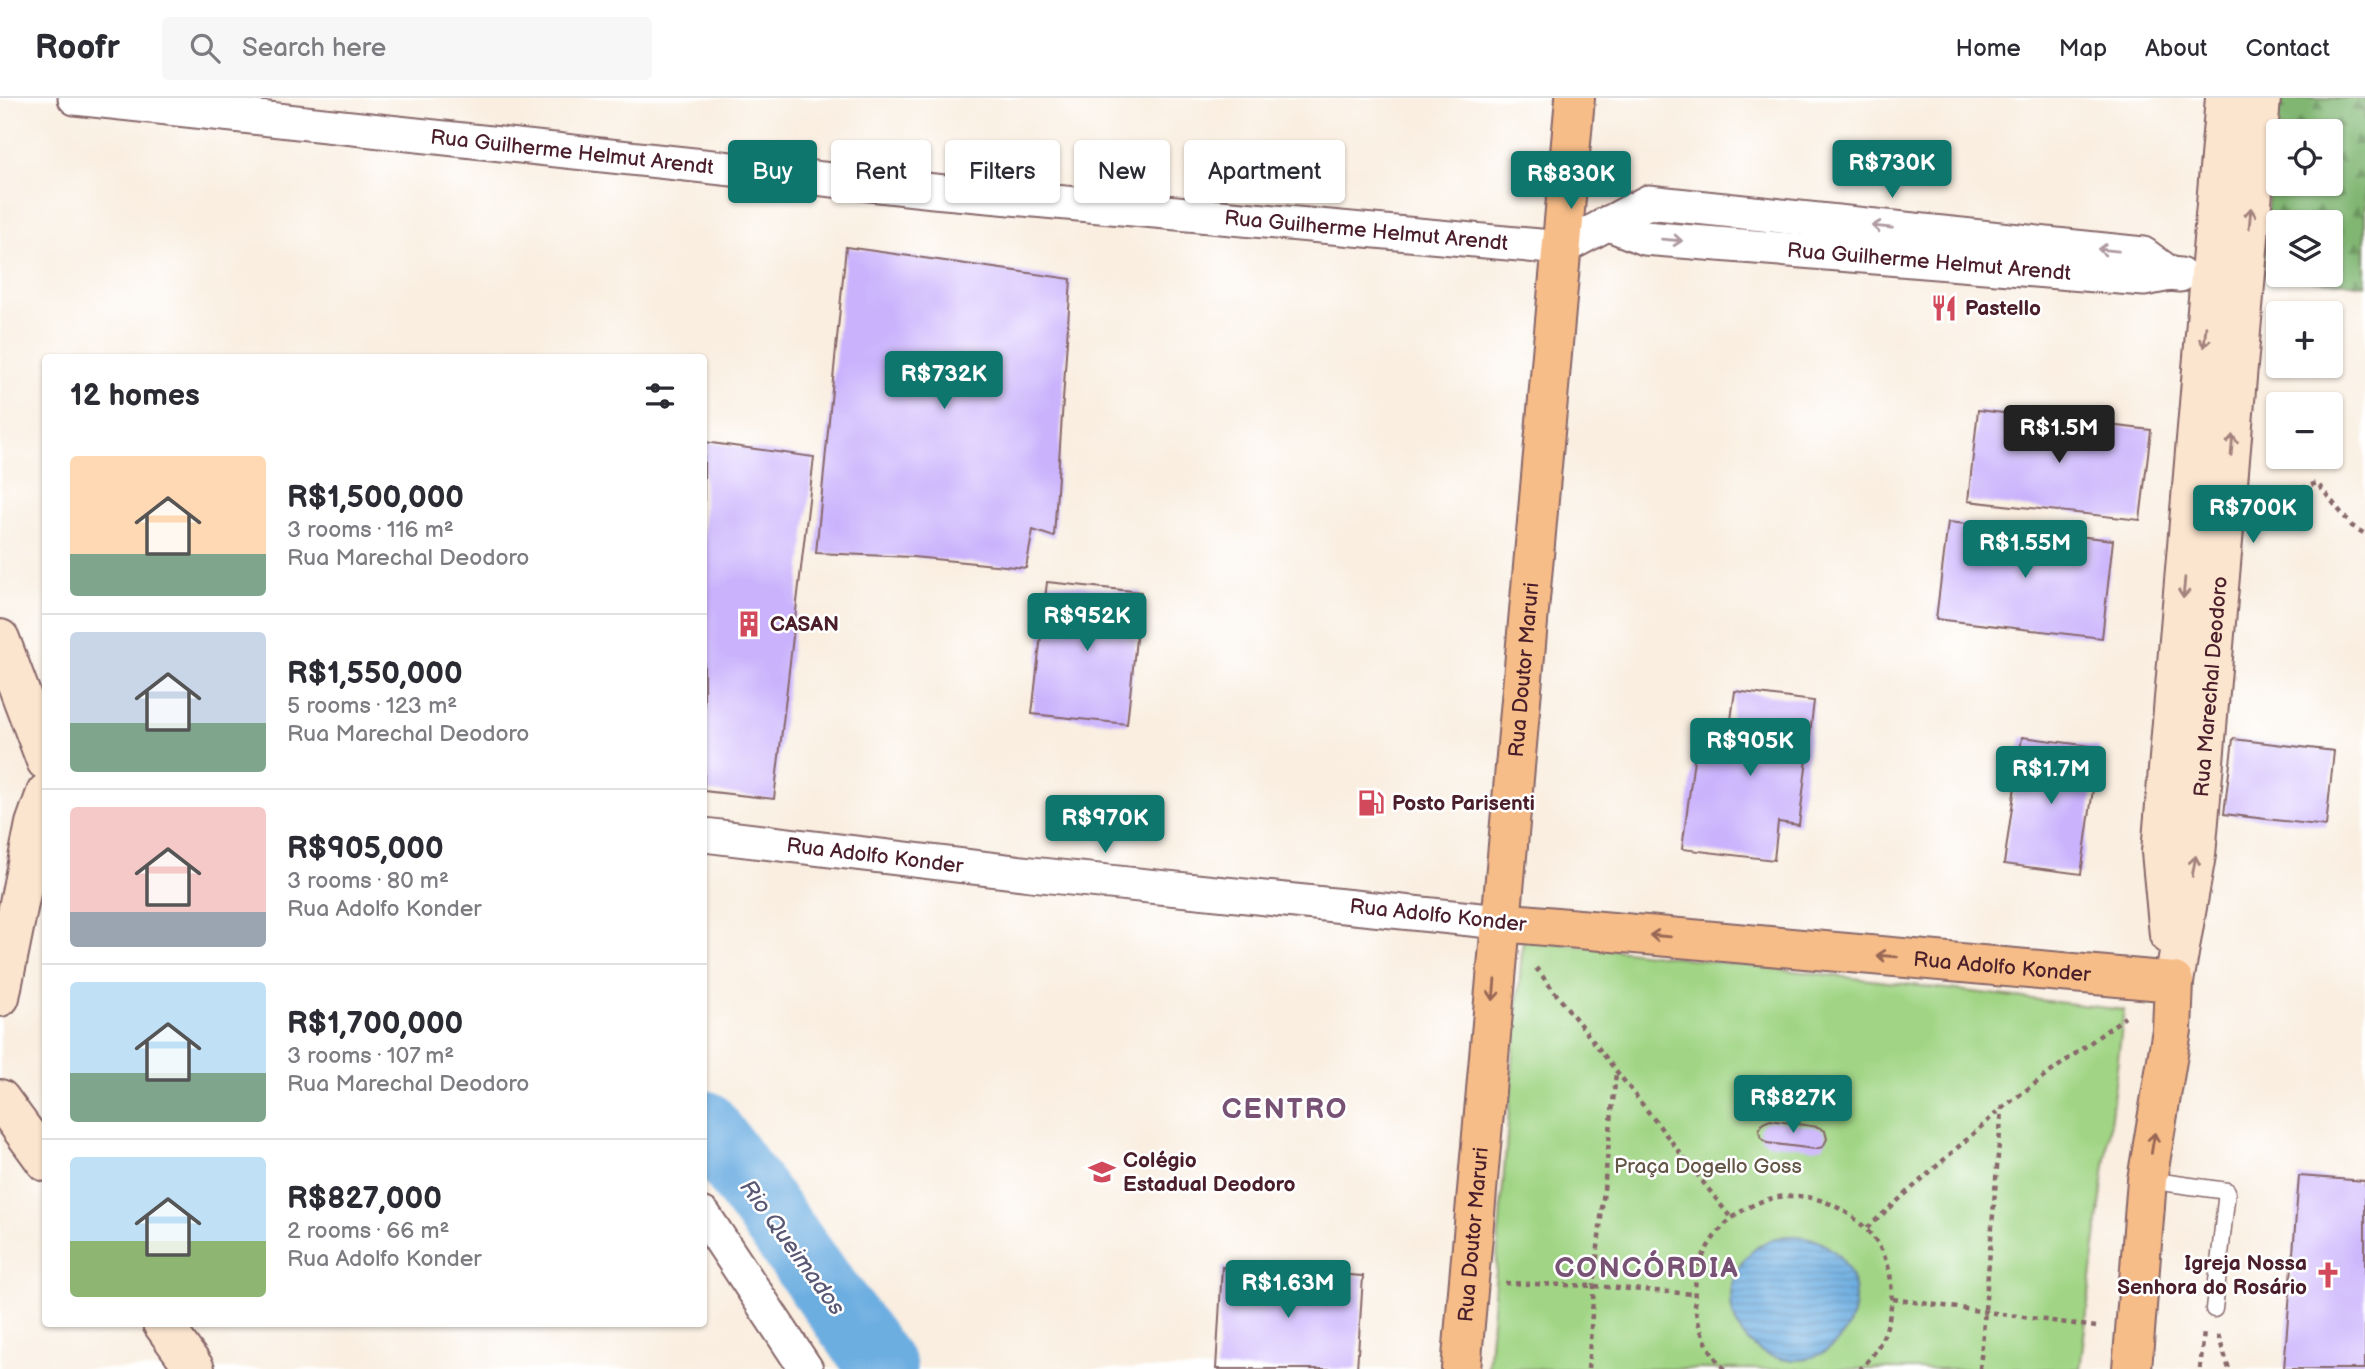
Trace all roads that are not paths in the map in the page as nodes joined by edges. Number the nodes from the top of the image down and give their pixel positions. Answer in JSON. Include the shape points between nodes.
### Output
{"nodes":[{"id":1,"x":75,"y":98,"type":"edge"},
{"id":2,"x":1575,"y":98,"type":"edge"},
{"id":3,"x":2225,"y":98,"type":"edge"},
{"id":4,"x":2260,"y":98,"type":"edge"},
{"id":5,"x":1562,"y":248,"type":"junction"},
{"id":6,"x":2228,"y":279,"type":"junction"},
{"id":7,"x":0,"y":639,"type":"edge"},
{"id":8,"x":42,"y":750,"type":"edge"},
{"id":9,"x":42,"y":804,"type":"edge"},
{"id":10,"x":707,"y":835,"type":"edge"},
{"id":11,"x":1500,"y":922,"type":"junction"},
{"id":12,"x":2174,"y":982,"type":"junction"},
{"id":13,"x":0,"y":997,"type":"edge"},
{"id":14,"x":0,"y":1099,"type":"edge"},
{"id":15,"x":42,"y":1157,"type":"edge"},
{"id":16,"x":2147,"y":1180,"type":"junction"},
{"id":17,"x":707,"y":1219,"type":"edge"},
{"id":18,"x":2214,"y":1309,"type":"road end"},
{"id":19,"x":165,"y":1327,"type":"edge"},
{"id":20,"x":2133,"y":1351,"type":"edge"},
{"id":21,"x":195,"y":1369,"type":"edge"},
{"id":22,"x":806,"y":1369,"type":"edge"},
{"id":23,"x":1461,"y":1369,"type":"edge"}],
"edges":[{"from":1,"to":5,"type":"street","name":"Rua Guilherme Helmut Arendt","via":[[934,191]]},
{"from":2,"to":5,"type":"main road","name":"Rua Doutor Maruri"},
{"from":3,"to":6,"type":"street","name":"Rua Marechal Deodoro"},
{"from":6,"to":4,"type":"street","name":"Rua Marechal Deodoro","one_way":true},
{"from":5,"to":6,"type":"street","name":"Rua Guilherme Helmut Arendt","via":[[1607,223],[1644,238],[2144,279],[2170,274]]},
{"from":5,"to":11,"type":"main road","name":"Rua Doutor Maruri"},
{"from":6,"to":12,"type":"street","name":"Rua Marechal Deodoro","via":[[2196,855]]},
{"from":7,"to":8,"type":"street"},
{"from":9,"to":13,"type":"street"},
{"from":10,"to":11,"type":"street","name":"Rua Adolfo Konder"},
{"from":12,"to":11,"type":"main road","name":"Rua Adolfo Konder","one_way":true},
{"from":11,"to":23,"type":"main road","name":"Rua Doutor Maruri","one_way":true},
{"from":16,"to":12,"type":"main road","name":"Rua Marechal Deodoro","one_way":true,"via":[[2172,1030]]},
{"from":14,"to":15,"type":"street"},
{"from":16,"to":18,"type":"lane","via":[[2227,1191]]},
{"from":16,"to":20,"type":"main road","name":"Rua Marechal Deodoro"},
{"from":17,"to":22,"type":"street"},
{"from":19,"to":21,"type":"street"}]}
